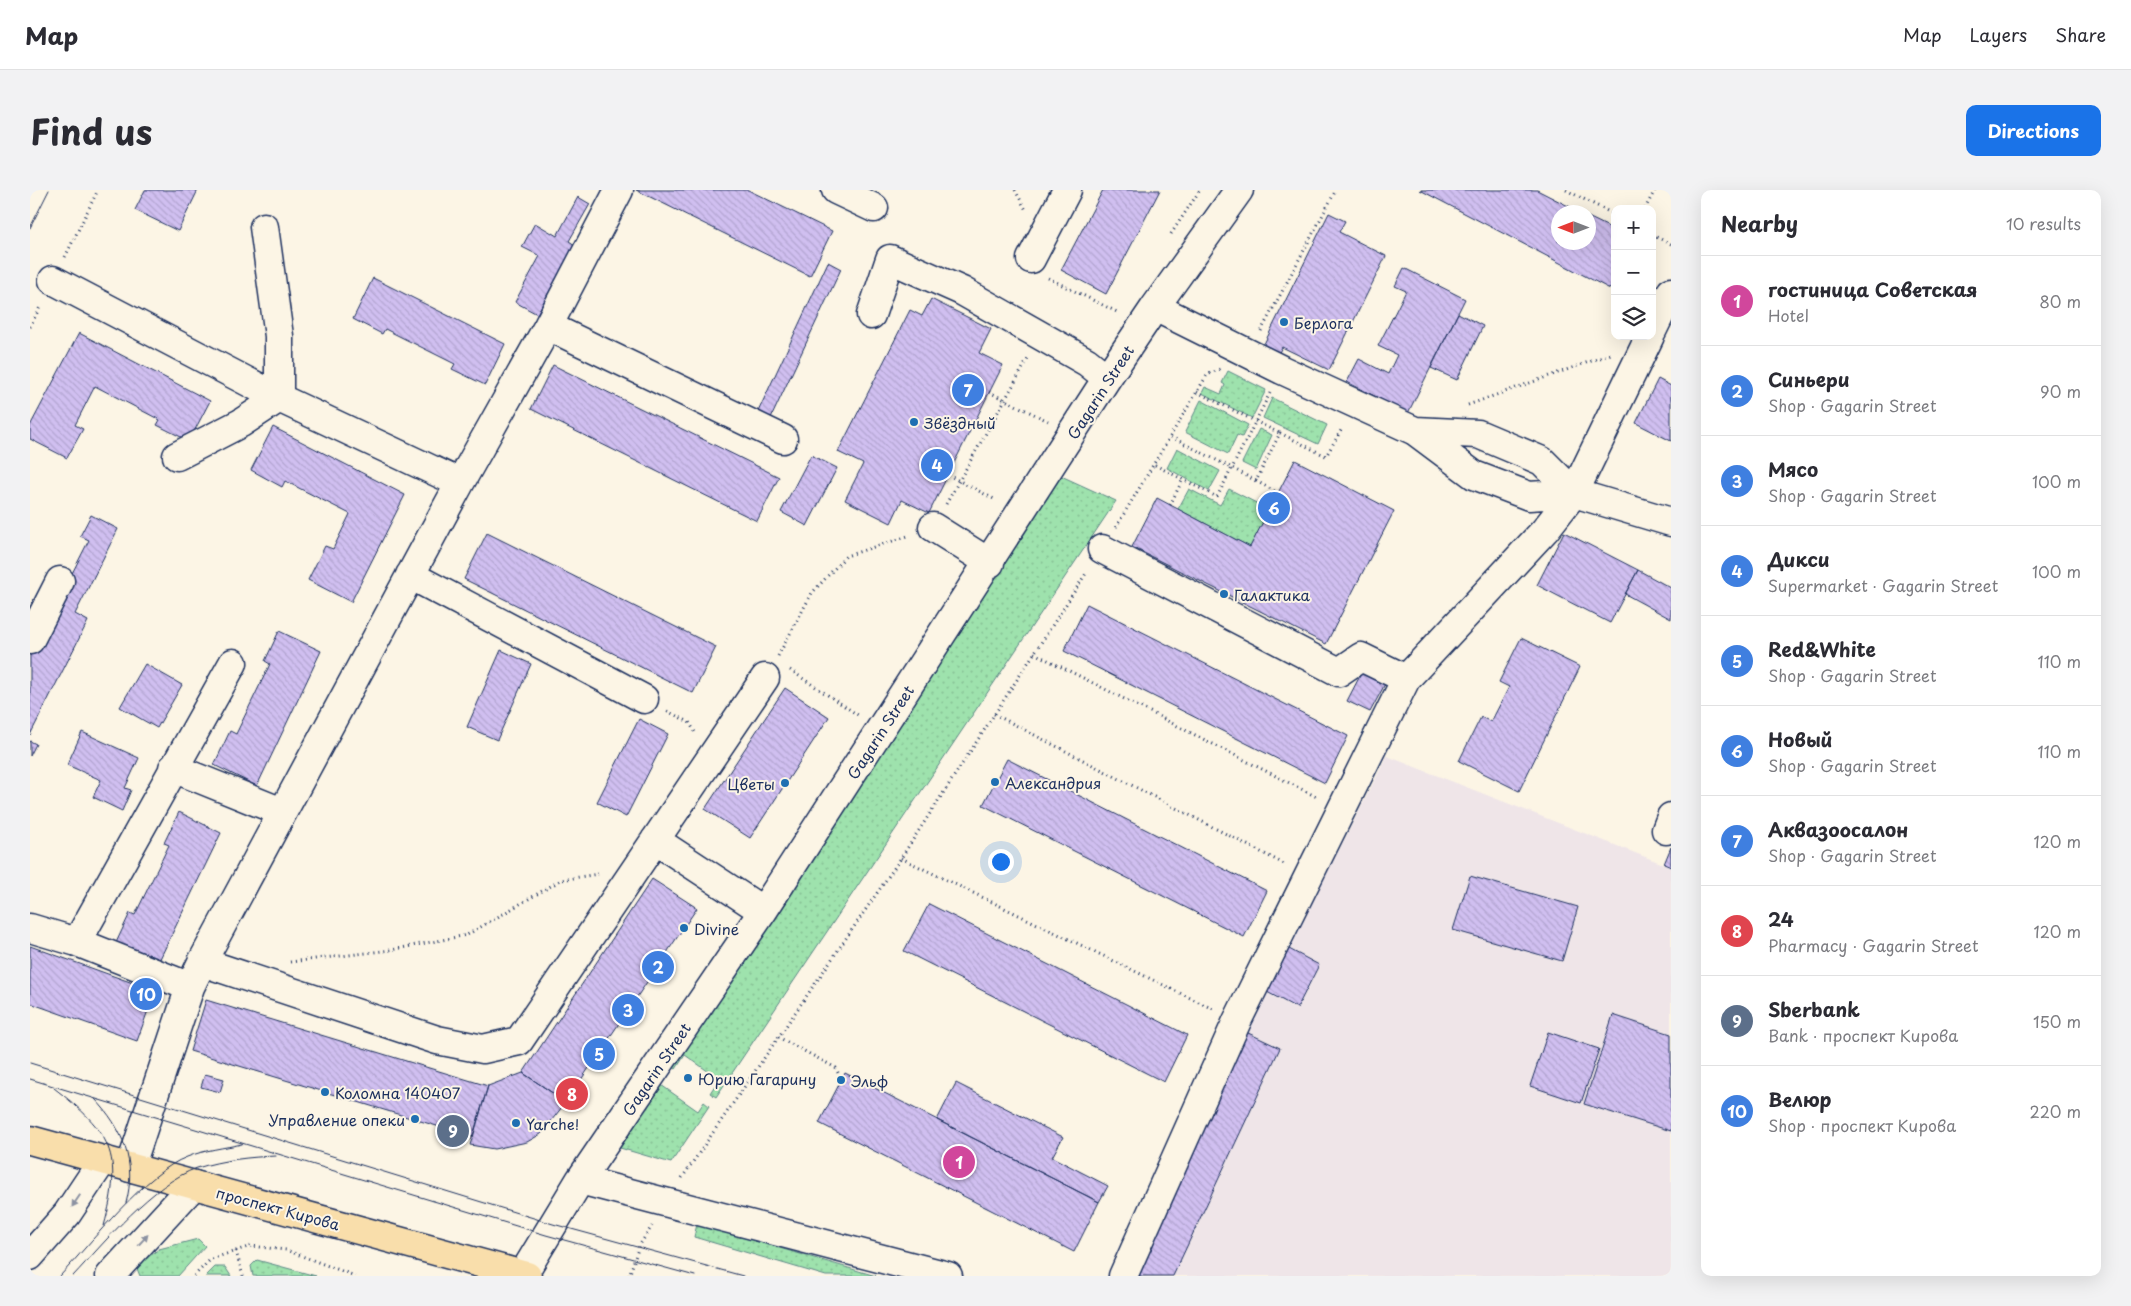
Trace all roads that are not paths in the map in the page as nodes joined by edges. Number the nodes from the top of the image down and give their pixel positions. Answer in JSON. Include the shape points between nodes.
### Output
{"nodes":[{"id":1,"x":619,"y":190,"type":"edge"},
{"id":2,"x":836,"y":190,"type":"edge"},
{"id":3,"x":1067,"y":190,"type":"edge"},
{"id":4,"x":1239,"y":190,"type":"edge"},
{"id":5,"x":874,"y":208,"type":"dead end"},
{"id":6,"x":264,"y":227,"type":"dead end"},
{"id":7,"x":1031,"y":259,"type":"dead end"},
{"id":8,"x":53,"y":280,"type":"dead end"},
{"id":9,"x":1671,"y":292,"type":"edge"},
{"id":10,"x":1155,"y":307,"type":"junction"},
{"id":11,"x":871,"y":315,"type":"dead end"},
{"id":12,"x":1656,"y":323,"type":"edge"},
{"id":13,"x":548,"y":326,"type":"junction"},
{"id":14,"x":1648,"y":340,"type":"edge"},
{"id":15,"x":1107,"y":378,"type":"junction"},
{"id":16,"x":278,"y":398,"type":"junction"},
{"id":17,"x":1415,"y":431,"type":"junction"},
{"id":18,"x":783,"y":439,"type":"dead end"},
{"id":19,"x":178,"y":456,"type":"dead end"},
{"id":20,"x":460,"y":483,"type":"junction"},
{"id":21,"x":1574,"y":493,"type":"junction"},
{"id":22,"x":1671,"y":522,"type":"edge"},
{"id":23,"x":934,"y":527,"type":"road end"},
{"id":24,"x":1102,"y":549,"type":"road end"},
{"id":25,"x":990,"y":563,"type":"junction"},
{"id":26,"x":410,"y":575,"type":"junction"},
{"id":27,"x":60,"y":581,"type":"dead end"},
{"id":28,"x":30,"y":640,"type":"edge"},
{"id":29,"x":233,"y":663,"type":"dead end"},
{"id":30,"x":775,"y":668,"type":"road end"},
{"id":31,"x":1406,"y":679,"type":"junction"},
{"id":32,"x":644,"y":699,"type":"dead end"},
{"id":33,"x":172,"y":768,"type":"junction"},
{"id":34,"x":282,"y":812,"type":"junction"},
{"id":35,"x":655,"y":840,"type":"junction"},
{"id":36,"x":763,"y":912,"type":"junction"},
{"id":37,"x":30,"y":928,"type":"edge"},
{"id":38,"x":77,"y":942,"type":"junction"},
{"id":39,"x":202,"y":962,"type":"junction"},
{"id":40,"x":190,"y":987,"type":"junction"},
{"id":41,"x":30,"y":1140,"type":"edge"},
{"id":42,"x":103,"y":1160,"type":"junction"},
{"id":43,"x":130,"y":1168,"type":"junction"},
{"id":44,"x":580,"y":1180,"type":"junction"},
{"id":45,"x":194,"y":1185,"type":"junction"},
{"id":46,"x":30,"y":1256,"type":"edge"},
{"id":47,"x":110,"y":1276,"type":"edge"},
{"id":48,"x":524,"y":1276,"type":"edge"},
{"id":49,"x":948,"y":1276,"type":"edge"},
{"id":50,"x":1123,"y":1276,"type":"edge"}],
"edges":[{"from":1,"to":13,"type":"street"},
{"from":2,"to":5,"type":"street"},
{"from":3,"to":7,"type":"street"},
{"from":4,"to":10,"type":"street","name":"Gagarin Street"},
{"from":6,"to":16,"type":"street","via":[[279,336]]},
{"from":8,"to":16,"type":"street"},
{"from":9,"to":12,"type":"street"},
{"from":10,"to":15,"type":"street","name":"Gagarin Street"},
{"from":10,"to":17,"type":"street"},
{"from":11,"to":15,"type":"street","via":[[890,259],[962,291],[1087,362]]},
{"from":13,"to":18,"type":"street"},
{"from":13,"to":20,"type":"street"},
{"from":14,"to":21,"type":"street"},
{"from":15,"to":25,"type":"street","name":"Gagarin Street"},
{"from":16,"to":19,"type":"street","via":[[241,424]]},
{"from":16,"to":20,"type":"street"},
{"from":17,"to":21,"type":"street","via":[[1474,474],[1510,489],[1528,496]]},
{"from":17,"to":21,"type":"street","via":[[1478,434],[1542,461]]},
{"from":20,"to":26,"type":"street"},
{"from":21,"to":22,"type":"street"},
{"from":21,"to":31,"type":"street","via":[[1545,530]]},
{"from":23,"to":25,"type":"street"},
{"from":24,"to":31,"type":"street","via":[[1339,672],[1361,657]]},
{"from":25,"to":36,"type":"street","name":"Gagarin Street"},
{"from":26,"to":32,"type":"street"},
{"from":26,"to":34,"type":"street"},
{"from":27,"to":28,"type":"street"},
{"from":29,"to":33,"type":"street"},
{"from":30,"to":35,"type":"street"},
{"from":31,"to":50,"type":"street","via":[[1237,1021]]},
{"from":33,"to":34,"type":"street"},
{"from":33,"to":38,"type":"street"},
{"from":34,"to":39,"type":"street"},
{"from":35,"to":36,"type":"street"},
{"from":35,"to":39,"type":"street","via":[[519,1042],[483,1049],[437,1040]]},
{"from":36,"to":44,"type":"street","name":"Gagarin Street"},
{"from":37,"to":38,"type":"street"},
{"from":38,"to":40,"type":"street"},
{"from":39,"to":40,"type":"street"},
{"from":40,"to":43,"type":"street"},
{"from":41,"to":42,"type":"main road","name":"проспект Кирова"},
{"from":42,"to":43,"type":"main road","name":"проспект Кирова"},
{"from":42,"to":46,"type":"street","one_way":true,"via":[[67,1214]]},
{"from":43,"to":45,"type":"main road","name":"проспект Кирова"},
{"from":44,"to":48,"type":"street","name":"Gagarin Street"},
{"from":44,"to":49,"type":"street"},
{"from":47,"to":45,"type":"street","one_way":true},
{"from":45,"to":48,"type":"main road","name":"проспект Кирова"}]}
